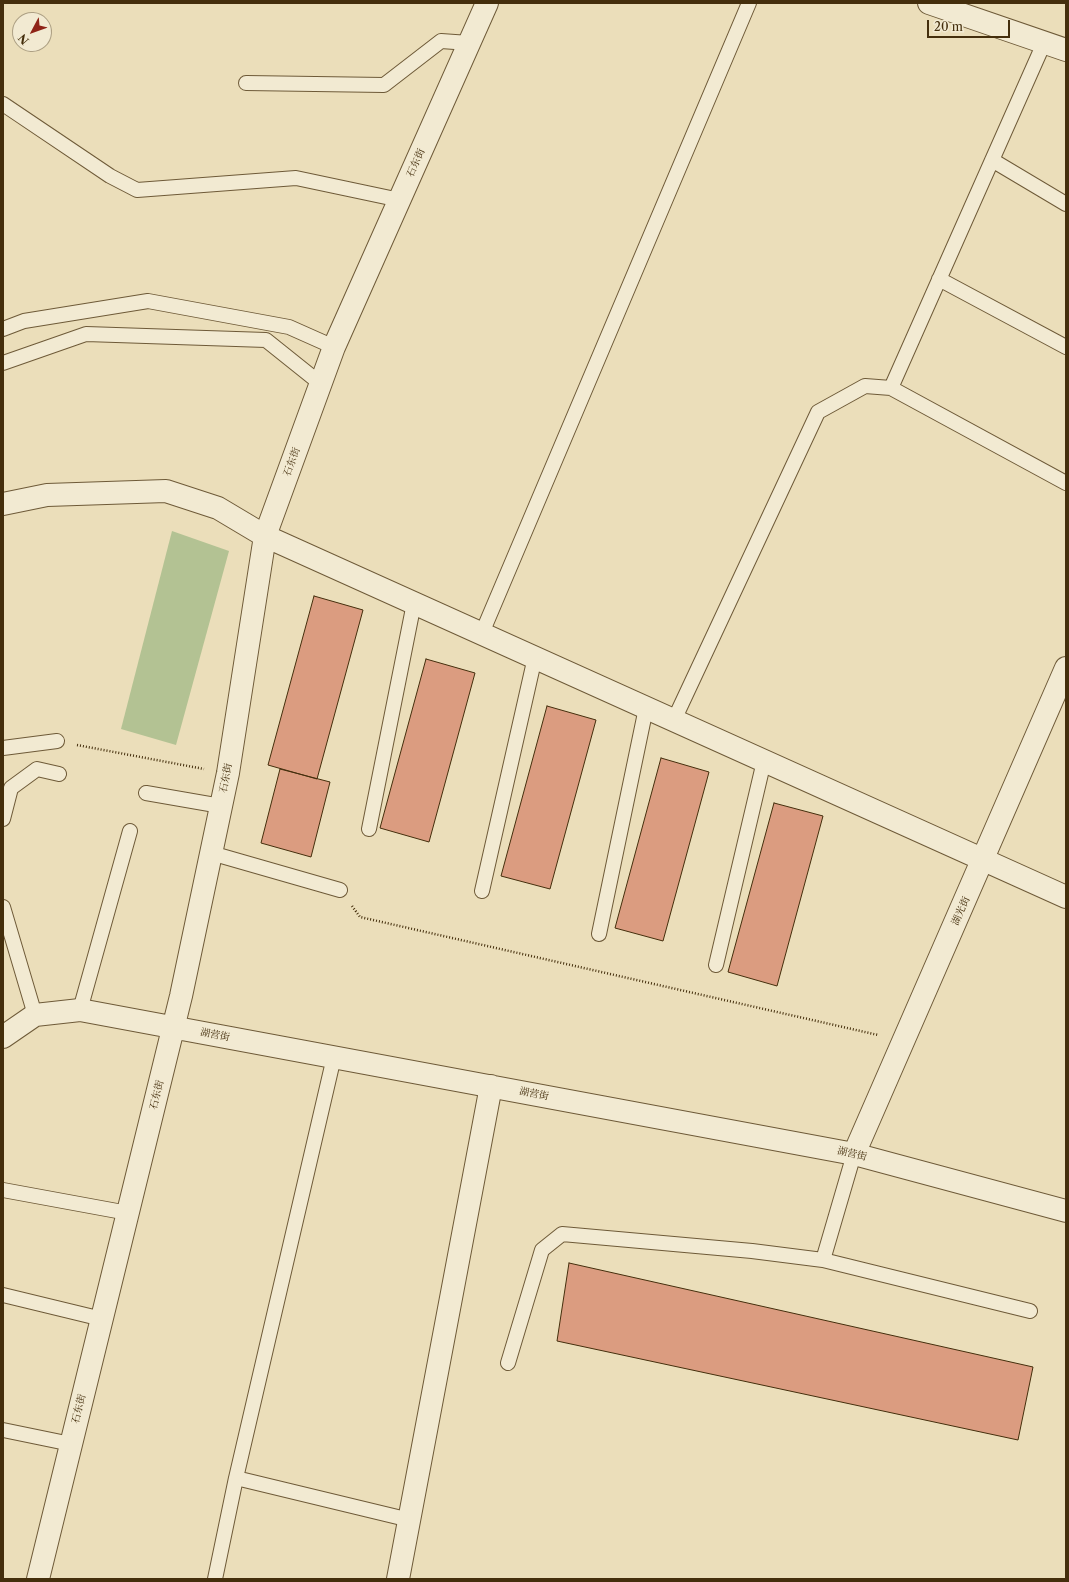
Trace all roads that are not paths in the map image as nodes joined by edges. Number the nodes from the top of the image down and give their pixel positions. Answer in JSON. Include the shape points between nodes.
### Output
{"nodes":[{"id":1,"x":487,"y":3,"type":"edge"},
{"id":2,"x":750,"y":3,"type":"edge"},
{"id":3,"x":929,"y":3,"type":"edge"},
{"id":4,"x":469,"y":43,"type":"junction"},
{"id":5,"x":1044,"y":43,"type":"junction"},
{"id":6,"x":1066,"y":50,"type":"edge"},
{"id":7,"x":246,"y":83,"type":"dead end"},
{"id":8,"x":3,"y":104,"type":"edge"},
{"id":9,"x":992,"y":160,"type":"junction"},
{"id":10,"x":400,"y":200,"type":"junction"},
{"id":11,"x":1066,"y":204,"type":"edge"},
{"id":12,"x":939,"y":279,"type":"junction"},
{"id":13,"x":3,"y":329,"type":"edge"},
{"id":14,"x":334,"y":347,"type":"junction"},
{"id":15,"x":1066,"y":347,"type":"edge"},
{"id":16,"x":3,"y":363,"type":"edge"},
{"id":17,"x":321,"y":384,"type":"junction"},
{"id":18,"x":891,"y":388,"type":"junction"},
{"id":19,"x":1066,"y":483,"type":"edge"},
{"id":20,"x":3,"y":504,"type":"edge"},
{"id":21,"x":265,"y":536,"type":"junction"},
{"id":22,"x":414,"y":603,"type":"junction"},
{"id":23,"x":482,"y":633,"type":"junction"},
{"id":24,"x":535,"y":657,"type":"junction"},
{"id":25,"x":1066,"y":668,"type":"edge"},
{"id":26,"x":646,"y":708,"type":"junction"},
{"id":27,"x":674,"y":720,"type":"junction"},
{"id":28,"x":57,"y":741,"type":"road end"},
{"id":29,"x":3,"y":748,"type":"edge"},
{"id":30,"x":764,"y":761,"type":"junction"},
{"id":31,"x":59,"y":774,"type":"dead end"},
{"id":32,"x":146,"y":793,"type":"dead end"},
{"id":33,"x":221,"y":806,"type":"junction"},
{"id":34,"x":3,"y":819,"type":"edge"},
{"id":35,"x":369,"y":829,"type":"dead end"},
{"id":36,"x":130,"y":831,"type":"dead end"},
{"id":37,"x":211,"y":852,"type":"junction"},
{"id":38,"x":983,"y":860,"type":"junction"},
{"id":39,"x":340,"y":890,"type":"road end"},
{"id":40,"x":482,"y":891,"type":"dead end"},
{"id":41,"x":1066,"y":897,"type":"edge"},
{"id":42,"x":3,"y":907,"type":"edge"},
{"id":43,"x":599,"y":934,"type":"dead end"},
{"id":44,"x":716,"y":965,"type":"dead end"},
{"id":45,"x":80,"y":1010,"type":"junction"},
{"id":46,"x":35,"y":1015,"type":"junction"},
{"id":47,"x":174,"y":1027,"type":"junction"},
{"id":48,"x":3,"y":1037,"type":"edge"},
{"id":49,"x":334,"y":1057,"type":"junction"},
{"id":50,"x":491,"y":1086,"type":"junction"},
{"id":51,"x":854,"y":1154,"type":"junction"},
{"id":52,"x":3,"y":1190,"type":"edge"},
{"id":53,"x":1066,"y":1211,"type":"edge"},
{"id":54,"x":128,"y":1213,"type":"junction"},
{"id":55,"x":823,"y":1260,"type":"junction"},
{"id":56,"x":3,"y":1295,"type":"edge"},
{"id":57,"x":1030,"y":1311,"type":"dead end"},
{"id":58,"x":102,"y":1319,"type":"junction"},
{"id":59,"x":508,"y":1363,"type":"dead end"},
{"id":60,"x":3,"y":1430,"type":"edge"},
{"id":61,"x":71,"y":1444,"type":"junction"},
{"id":62,"x":236,"y":1478,"type":"junction"},
{"id":63,"x":410,"y":1520,"type":"junction"},
{"id":64,"x":38,"y":1579,"type":"edge"},
{"id":65,"x":215,"y":1579,"type":"edge"},
{"id":66,"x":398,"y":1579,"type":"edge"}],
"edges":[{"from":1,"to":4,"type":"street","name":"石东街"},
{"from":2,"to":23,"type":"lane"},
{"from":3,"to":5,"type":"street"},
{"from":4,"to":7,"type":"lane","via":[[441,41],[384,85]]},
{"from":4,"to":10,"type":"street","name":"石东街"},
{"from":5,"to":6,"type":"street"},
{"from":5,"to":9,"type":"lane"},
{"from":8,"to":10,"type":"lane","via":[[110,176],[137,190],[296,178]]},
{"from":9,"to":11,"type":"lane"},
{"from":9,"to":12,"type":"lane"},
{"from":10,"to":14,"type":"street","name":"石东街"},
{"from":12,"to":15,"type":"lane"},
{"from":12,"to":18,"type":"lane"},
{"from":13,"to":14,"type":"lane","via":[[24,321],[148,301],[289,327]]},
{"from":14,"to":17,"type":"street","name":"石东街"},
{"from":16,"to":17,"type":"lane","via":[[86,334],[266,340]]},
{"from":17,"to":21,"type":"street","name":"石东街"},
{"from":18,"to":19,"type":"lane"},
{"from":18,"to":27,"type":"lane","via":[[865,386],[818,412]]},
{"from":20,"to":21,"type":"street","via":[[47,495],[166,491],[218,508]]},
{"from":21,"to":22,"type":"street"},
{"from":21,"to":33,"type":"street","name":"石东街"},
{"from":22,"to":23,"type":"street"},
{"from":22,"to":35,"type":"lane"},
{"from":23,"to":24,"type":"street"},
{"from":24,"to":26,"type":"street"},
{"from":24,"to":40,"type":"lane"},
{"from":25,"to":38,"type":"street","name":"湖光街"},
{"from":26,"to":27,"type":"street"},
{"from":26,"to":43,"type":"lane"},
{"from":27,"to":30,"type":"street"},
{"from":28,"to":29,"type":"lane"},
{"from":30,"to":38,"type":"street"},
{"from":30,"to":44,"type":"lane"},
{"from":31,"to":34,"type":"lane","via":[[37,769],[12,788]]},
{"from":32,"to":33,"type":"lane"},
{"from":33,"to":37,"type":"street","name":"石东街"},
{"from":36,"to":45,"type":"lane"},
{"from":37,"to":39,"type":"lane"},
{"from":37,"to":47,"type":"street","name":"石东街"},
{"from":38,"to":41,"type":"street"},
{"from":38,"to":51,"type":"street","name":"湖光街"},
{"from":42,"to":46,"type":"lane"},
{"from":45,"to":46,"type":"street","name":"湖营街"},
{"from":45,"to":47,"type":"street","name":"湖营街"},
{"from":46,"to":48,"type":"street","name":"湖营街"},
{"from":47,"to":49,"type":"street","name":"湖营街"},
{"from":47,"to":54,"type":"street","name":"石东街"},
{"from":49,"to":50,"type":"street","name":"湖营街"},
{"from":49,"to":62,"type":"lane"},
{"from":50,"to":51,"type":"street","name":"湖营街"},
{"from":50,"to":63,"type":"street"},
{"from":51,"to":53,"type":"street","name":"湖营街"},
{"from":51,"to":55,"type":"lane"},
{"from":52,"to":54,"type":"lane"},
{"from":54,"to":58,"type":"street","name":"石东街"},
{"from":55,"to":57,"type":"lane"},
{"from":55,"to":59,"type":"lane","via":[[562,1234],[542,1250]]},
{"from":56,"to":58,"type":"lane"},
{"from":58,"to":61,"type":"street","name":"石东街"},
{"from":60,"to":61,"type":"lane"},
{"from":61,"to":64,"type":"street","name":"石东街"},
{"from":62,"to":63,"type":"lane"},
{"from":62,"to":65,"type":"lane"},
{"from":63,"to":66,"type":"street"}]}
